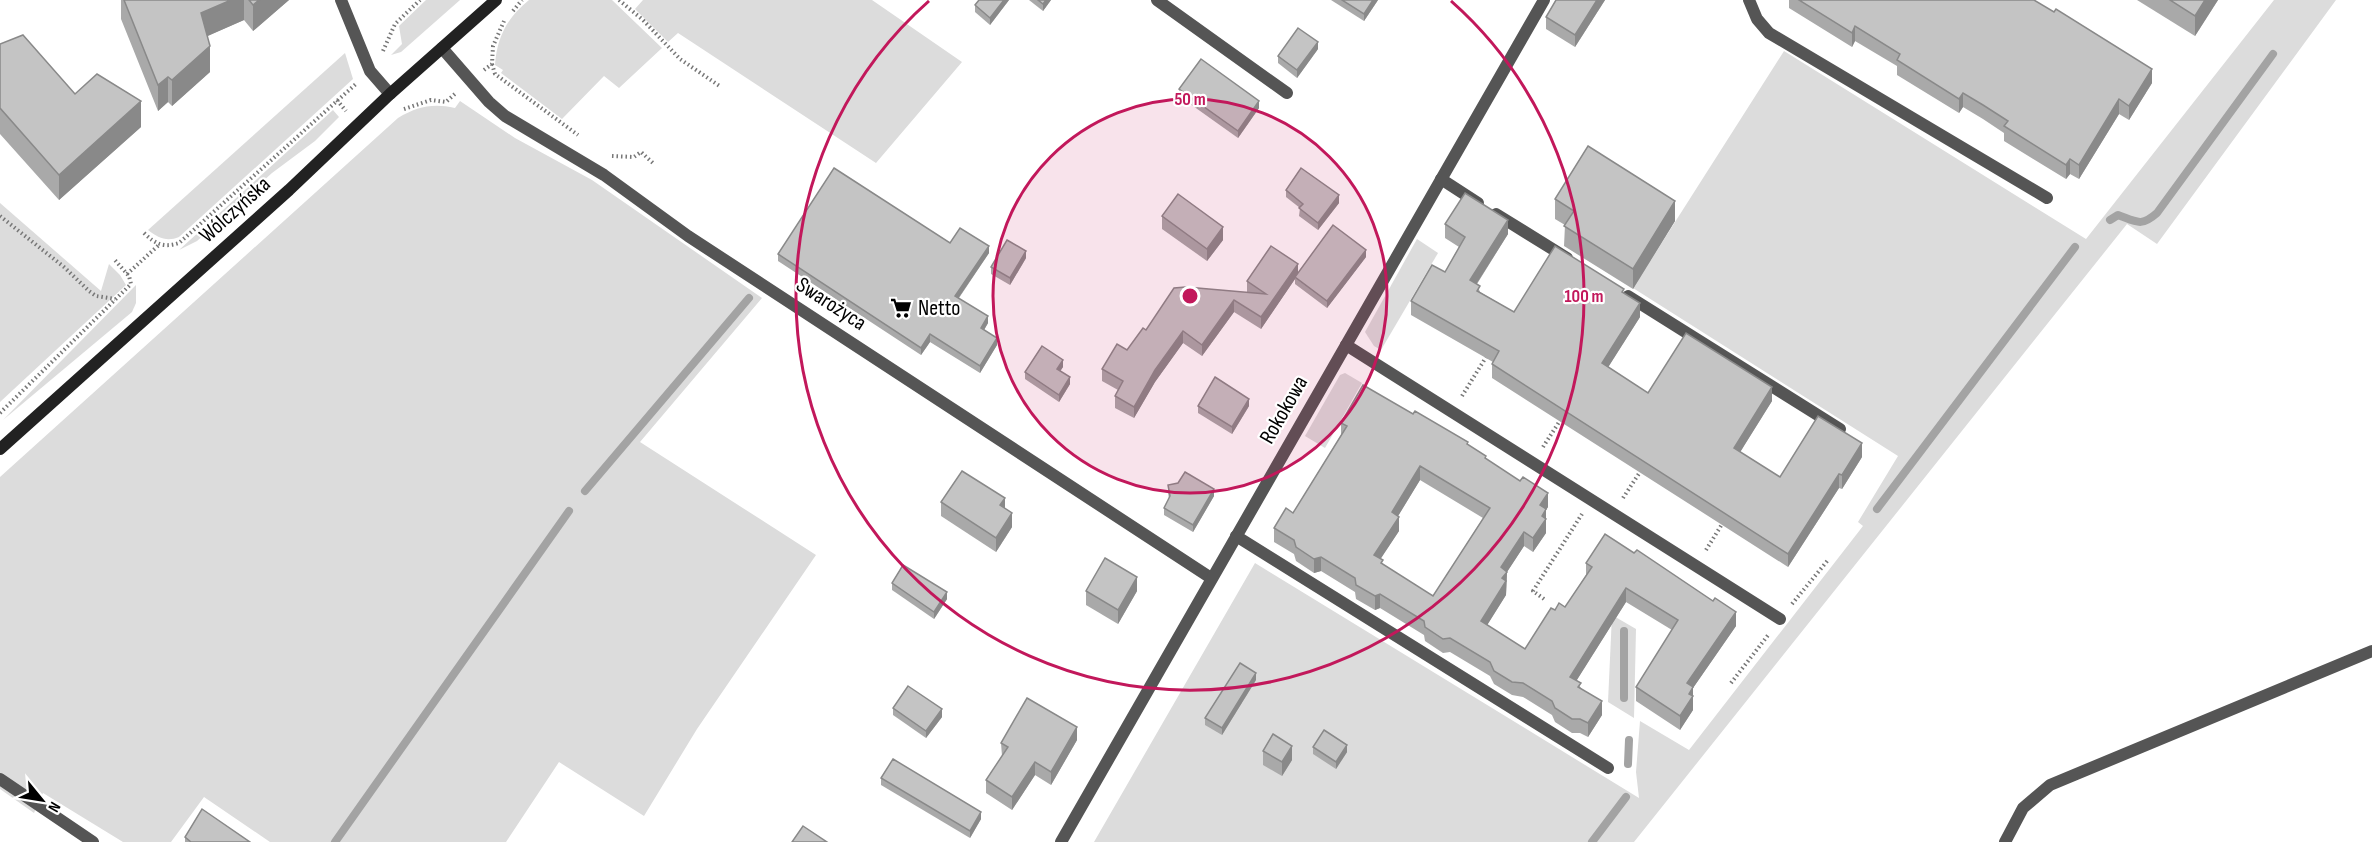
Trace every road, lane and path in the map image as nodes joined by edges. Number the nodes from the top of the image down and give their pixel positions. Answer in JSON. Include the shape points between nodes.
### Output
{"nodes":[{"id":1,"x":341,"y":0,"type":"edge"},
{"id":2,"x":420,"y":0,"type":"edge"},
{"id":3,"x":496,"y":0,"type":"edge"},
{"id":4,"x":619,"y":0,"type":"edge"},
{"id":5,"x":1157,"y":0,"type":"edge"},
{"id":6,"x":1544,"y":0,"type":"edge"},
{"id":7,"x":1749,"y":0,"type":"edge"},
{"id":8,"x":442,"y":48,"type":"junction"},
{"id":9,"x":381,"y":54,"type":"dead end"},
{"id":10,"x":492,"y":64,"type":"dead end"},
{"id":11,"x":357,"y":82,"type":"dead end"},
{"id":12,"x":721,"y":87,"type":"dead end"},
{"id":13,"x":1287,"y":93,"type":"dead end"},
{"id":14,"x":390,"y":94,"type":"junction"},
{"id":15,"x":586,"y":140,"type":"dead end"},
{"id":16,"x":605,"y":152,"type":"dead end"},
{"id":17,"x":653,"y":163,"type":"dead end"},
{"id":18,"x":1441,"y":179,"type":"junction"},
{"id":19,"x":2047,"y":198,"type":"dead end"},
{"id":20,"x":0,"y":216,"type":"edge"},
{"id":21,"x":144,"y":233,"type":"dead end"},
{"id":22,"x":160,"y":244,"type":"junction"},
{"id":23,"x":114,"y":259,"type":"dead end"},
{"id":24,"x":1579,"y":266,"type":"edge"},
{"id":25,"x":127,"y":274,"type":"junction"},
{"id":26,"x":1619,"y":291,"type":"edge"},
{"id":27,"x":116,"y":299,"type":"junction"},
{"id":28,"x":1346,"y":345,"type":"junction"},
{"id":29,"x":1492,"y":347,"type":"edge"},
{"id":30,"x":1452,"y":412,"type":"junction"},
{"id":31,"x":0,"y":413,"type":"edge"},
{"id":32,"x":1562,"y":418,"type":"edge"},
{"id":33,"x":1840,"y":429,"type":"edge"},
{"id":34,"x":0,"y":449,"type":"edge"},
{"id":35,"x":1647,"y":461,"type":"edge"},
{"id":36,"x":1532,"y":464,"type":"junction"},
{"id":37,"x":1590,"y":501,"type":"junction"},
{"id":38,"x":1729,"y":513,"type":"edge"},
{"id":39,"x":1612,"y":514,"type":"junction"},
{"id":40,"x":1236,"y":536,"type":"junction"},
{"id":41,"x":1695,"y":566,"type":"junction"},
{"id":42,"x":1211,"y":578,"type":"junction"},
{"id":43,"x":1544,"y":599,"type":"dead end"},
{"id":44,"x":1780,"y":619,"type":"dead end"},
{"id":45,"x":2372,"y":651,"type":"edge"},
{"id":46,"x":1608,"y":768,"type":"dead end"},
{"id":47,"x":0,"y":779,"type":"edge"},
{"id":48,"x":68,"y":825,"type":"junction"},
{"id":49,"x":55,"y":832,"type":"dead end"},
{"id":50,"x":93,"y":842,"type":"edge"},
{"id":51,"x":1061,"y":842,"type":"edge"},
{"id":52,"x":2005,"y":842,"type":"edge"}],
"edges":[{"from":1,"to":14,"type":"street","via":[[370,71]]},
{"from":2,"to":9,"type":"path","via":[[395,24]]},
{"from":3,"to":8,"type":"main road","name":"Wólczyńska"},
{"from":4,"to":12,"type":"path","via":[[680,58]]},
{"from":5,"to":13,"type":"street"},
{"from":6,"to":18,"type":"street","name":"Rokokowa"},
{"from":7,"to":19,"type":"street","via":[[1768,33]]},
{"from":8,"to":14,"type":"main road","name":"Wólczyńska"},
{"from":8,"to":42,"type":"street","name":"Swarożyca","via":[[505,116],[604,175],[688,236]]},
{"from":10,"to":15,"type":"path","via":[[495,74]]},
{"from":11,"to":22,"type":"path","via":[[179,243]]},
{"from":14,"to":34,"type":"main road","name":"Wólczyńska"},
{"from":16,"to":17,"type":"path","via":[[614,157],[634,157],[641,152]]},
{"from":18,"to":24,"type":"street"},
{"from":18,"to":28,"type":"street","name":"Rokokowa"},
{"from":20,"to":27,"type":"path","via":[[96,296]]},
{"from":21,"to":22,"type":"path"},
{"from":22,"to":25,"type":"path"},
{"from":23,"to":25,"type":"path"},
{"from":25,"to":27,"type":"path","via":[[131,284]]},
{"from":26,"to":33,"type":"street"},
{"from":27,"to":31,"type":"path"},
{"from":28,"to":30,"type":"street"},
{"from":28,"to":40,"type":"street","name":"Rokokowa"},
{"from":29,"to":30,"type":"path"},
{"from":30,"to":36,"type":"street"},
{"from":32,"to":36,"type":"path"},
{"from":35,"to":39,"type":"path"},
{"from":36,"to":37,"type":"street"},
{"from":37,"to":39,"type":"street"},
{"from":37,"to":43,"type":"path","via":[[1533,591]]},
{"from":38,"to":41,"type":"path"},
{"from":39,"to":41,"type":"street"},
{"from":40,"to":42,"type":"street","name":"Rokokowa"},
{"from":40,"to":46,"type":"street"},
{"from":41,"to":44,"type":"street"},
{"from":42,"to":51,"type":"street","name":"Rokokowa"},
{"from":45,"to":52,"type":"street","via":[[2050,785],[2023,808]]},
{"from":47,"to":48,"type":"street"},
{"from":48,"to":49,"type":"street"},
{"from":48,"to":50,"type":"street"}]}
